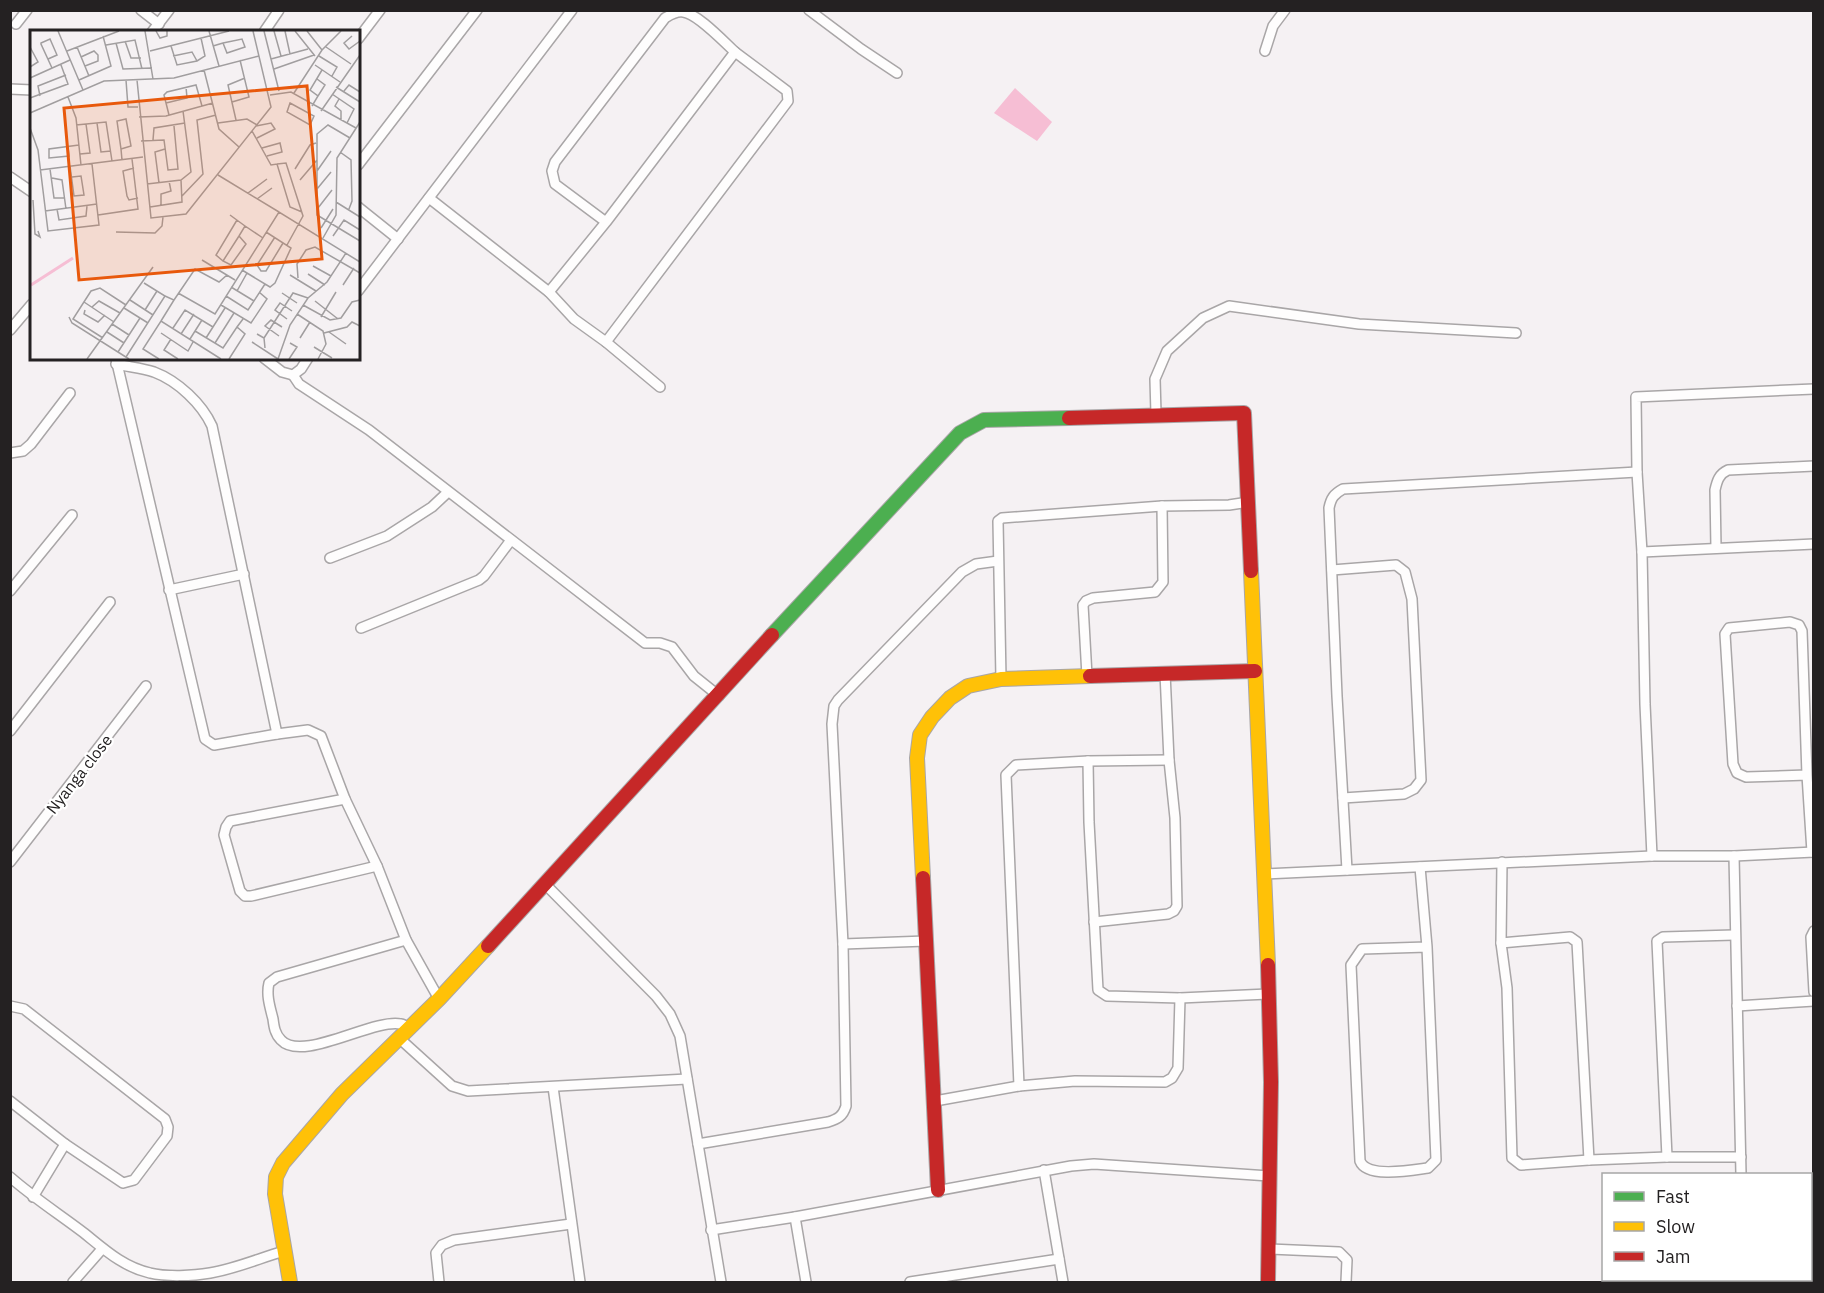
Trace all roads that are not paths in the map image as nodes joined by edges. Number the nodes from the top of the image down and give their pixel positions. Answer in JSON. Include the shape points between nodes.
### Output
{"nodes":[{"id":1,"x":141,"y":10,"type":"edge"},
{"id":2,"x":169,"y":10,"type":"edge"},
{"id":3,"x":279,"y":10,"type":"edge"},
{"id":4,"x":380,"y":10,"type":"edge"},
{"id":5,"x":477,"y":10,"type":"edge"},
{"id":6,"x":572,"y":10,"type":"edge"},
{"id":7,"x":809,"y":10,"type":"edge"},
{"id":8,"x":1285,"y":10,"type":"edge"},
{"id":9,"x":26,"y":11,"type":"edge"},
{"id":10,"x":16,"y":24,"type":"dead end"},
{"id":11,"x":156,"y":28,"type":"edge"},
{"id":12,"x":265,"y":30,"type":"edge"},
{"id":13,"x":360,"y":36,"type":"edge"},
{"id":14,"x":1265,"y":51,"type":"dead end"},
{"id":15,"x":735,"y":52,"type":"junction"},
{"id":16,"x":897,"y":73,"type":"dead end"},
{"id":17,"x":10,"y":89,"type":"edge"},
{"id":18,"x":30,"y":90,"type":"edge"},
{"id":19,"x":360,"y":162,"type":"edge"},
{"id":20,"x":10,"y":177,"type":"edge"},
{"id":21,"x":30,"y":191,"type":"edge"},
{"id":22,"x":429,"y":198,"type":"junction"},
{"id":23,"x":360,"y":209,"type":"edge"},
{"id":24,"x":606,"y":222,"type":"junction"},
{"id":25,"x":398,"y":239,"type":"junction"},
{"id":26,"x":360,"y":288,"type":"edge"},
{"id":27,"x":549,"y":292,"type":"junction"},
{"id":28,"x":30,"y":306,"type":"edge"},
{"id":29,"x":10,"y":330,"type":"edge"},
{"id":30,"x":1516,"y":333,"type":"dead end"},
{"id":31,"x":606,"y":342,"type":"junction"},
{"id":32,"x":267,"y":360,"type":"edge"},
{"id":33,"x":307,"y":360,"type":"edge"},
{"id":34,"x":116,"y":361,"type":"edge"},
{"id":35,"x":293,"y":375,"type":"junction"},
{"id":36,"x":660,"y":387,"type":"dead end"},
{"id":37,"x":1814,"y":389,"type":"edge"},
{"id":38,"x":70,"y":393,"type":"dead end"},
{"id":39,"x":1156,"y":414,"type":"junction"},
{"id":40,"x":10,"y":453,"type":"edge"},
{"id":41,"x":1814,"y":466,"type":"edge"},
{"id":42,"x":1636,"y":472,"type":"junction"},
{"id":43,"x":448,"y":492,"type":"junction"},
{"id":44,"x":1249,"y":499,"type":"junction"},
{"id":45,"x":1162,"y":506,"type":"junction"},
{"id":46,"x":72,"y":515,"type":"dead end"},
{"id":47,"x":511,"y":540,"type":"junction"},
{"id":48,"x":1814,"y":544,"type":"edge"},
{"id":49,"x":1716,"y":548,"type":"junction"},
{"id":50,"x":1642,"y":552,"type":"junction"},
{"id":51,"x":330,"y":558,"type":"dead end"},
{"id":52,"x":998,"y":561,"type":"junction"},
{"id":53,"x":1332,"y":570,"type":"junction"},
{"id":54,"x":244,"y":574,"type":"junction"},
{"id":55,"x":169,"y":590,"type":"junction"},
{"id":56,"x":10,"y":591,"type":"edge"},
{"id":57,"x":110,"y":602,"type":"dead end"},
{"id":58,"x":361,"y":628,"type":"dead end"},
{"id":59,"x":1255,"y":671,"type":"junction"},
{"id":60,"x":1165,"y":673,"type":"junction"},
{"id":61,"x":1087,"y":676,"type":"junction"},
{"id":62,"x":1001,"y":679,"type":"junction"},
{"id":63,"x":147,"y":686,"type":"dead end"},
{"id":64,"x":719,"y":696,"type":"junction"},
{"id":65,"x":10,"y":730,"type":"edge"},
{"id":66,"x":277,"y":734,"type":"junction"},
{"id":67,"x":1169,"y":760,"type":"junction"},
{"id":68,"x":1088,"y":761,"type":"junction"},
{"id":69,"x":1807,"y":775,"type":"junction"},
{"id":70,"x":1343,"y":798,"type":"junction"},
{"id":71,"x":345,"y":799,"type":"junction"},
{"id":72,"x":1813,"y":852,"type":"edge"},
{"id":73,"x":1652,"y":856,"type":"junction"},
{"id":74,"x":1734,"y":856,"type":"junction"},
{"id":75,"x":10,"y":862,"type":"edge"},
{"id":76,"x":1502,"y":862,"type":"junction"},
{"id":77,"x":377,"y":866,"type":"junction"},
{"id":78,"x":1420,"y":867,"type":"junction"},
{"id":79,"x":1347,"y":870,"type":"junction"},
{"id":80,"x":1265,"y":874,"type":"junction"},
{"id":81,"x":545,"y":884,"type":"junction"},
{"id":82,"x":1095,"y":922,"type":"junction"},
{"id":83,"x":1814,"y":931,"type":"edge"},
{"id":84,"x":1734,"y":935,"type":"junction"},
{"id":85,"x":406,"y":940,"type":"junction"},
{"id":86,"x":926,"y":941,"type":"junction"},
{"id":87,"x":1501,"y":943,"type":"junction"},
{"id":88,"x":843,"y":944,"type":"junction"},
{"id":89,"x":1426,"y":947,"type":"junction"},
{"id":90,"x":1814,"y":992,"type":"edge"},
{"id":91,"x":1268,"y":993,"type":"junction"},
{"id":92,"x":1180,"y":998,"type":"junction"},
{"id":93,"x":439,"y":999,"type":"junction"},
{"id":94,"x":1814,"y":1002,"type":"edge"},
{"id":95,"x":10,"y":1006,"type":"edge"},
{"id":96,"x":1737,"y":1006,"type":"junction"},
{"id":97,"x":404,"y":1033,"type":"junction"},
{"id":98,"x":687,"y":1079,"type":"junction"},
{"id":99,"x":1019,"y":1086,"type":"junction"},
{"id":100,"x":553,"y":1087,"type":"junction"},
{"id":101,"x":10,"y":1101,"type":"edge"},
{"id":102,"x":935,"y":1101,"type":"junction"},
{"id":103,"x":698,"y":1143,"type":"junction"},
{"id":104,"x":65,"y":1144,"type":"junction"},
{"id":105,"x":1667,"y":1157,"type":"junction"},
{"id":106,"x":1741,"y":1157,"type":"junction"},
{"id":107,"x":1589,"y":1160,"type":"junction"},
{"id":108,"x":1044,"y":1170,"type":"junction"},
{"id":109,"x":1741,"y":1173,"type":"edge"},
{"id":110,"x":1269,"y":1176,"type":"junction"},
{"id":111,"x":10,"y":1178,"type":"edge"},
{"id":112,"x":938,"y":1190,"type":"junction"},
{"id":113,"x":33,"y":1197,"type":"junction"},
{"id":114,"x":795,"y":1217,"type":"junction"},
{"id":115,"x":571,"y":1224,"type":"junction"},
{"id":116,"x":711,"y":1230,"type":"junction"},
{"id":117,"x":102,"y":1249,"type":"junction"},
{"id":118,"x":1269,"y":1249,"type":"junction"},
{"id":119,"x":285,"y":1251,"type":"junction"},
{"id":120,"x":1059,"y":1259,"type":"junction"},
{"id":121,"x":211,"y":1278,"type":"edge"},
{"id":122,"x":73,"y":1282,"type":"edge"},
{"id":123,"x":290,"y":1282,"type":"edge"},
{"id":124,"x":439,"y":1282,"type":"edge"},
{"id":125,"x":580,"y":1282,"type":"edge"},
{"id":126,"x":721,"y":1282,"type":"edge"},
{"id":127,"x":806,"y":1282,"type":"edge"},
{"id":128,"x":910,"y":1282,"type":"edge"},
{"id":129,"x":1063,"y":1282,"type":"edge"},
{"id":130,"x":1268,"y":1282,"type":"edge"},
{"id":131,"x":1346,"y":1282,"type":"edge"}],
"edges":[{"from":1,"to":11,"type":"street"},
{"from":2,"to":11,"type":"street"},
{"from":3,"to":12,"type":"street"},
{"from":4,"to":13,"type":"street"},
{"from":5,"to":19,"type":"street"},
{"from":6,"to":22,"type":"street"},
{"from":7,"to":16,"type":"street"},
{"from":8,"to":14,"type":"street","via":[[1273,26]]},
{"from":9,"to":10,"type":"street"},
{"from":15,"to":24,"type":"street"},
{"from":15,"to":24,"type":"street","via":[[694,16],[676,12],[665,18],[555,162],[555,184]]},
{"from":15,"to":31,"type":"street","via":[[787,92],[788,101]]},
{"from":17,"to":18,"type":"street"},
{"from":20,"to":21,"type":"street"},
{"from":22,"to":25,"type":"street"},
{"from":22,"to":27,"type":"street"},
{"from":23,"to":25,"type":"street"},
{"from":24,"to":27,"type":"street"},
{"from":25,"to":26,"type":"street"},
{"from":27,"to":31,"type":"street","via":[[574,319]]},
{"from":28,"to":29,"type":"street"},
{"from":30,"to":39,"type":"street","via":[[1359,324],[1229,306],[1203,318],[1167,351],[1155,379]]},
{"from":31,"to":36,"type":"street"},
{"from":32,"to":35,"type":"street"},
{"from":33,"to":35,"type":"street"},
{"from":34,"to":54,"type":"street","via":[[155,373],[205,411],[212,426]]},
{"from":34,"to":55,"type":"street"},
{"from":35,"to":43,"type":"street","via":[[299,384],[369,430]]},
{"from":37,"to":42,"type":"street","via":[[1636,397]]},
{"from":38,"to":40,"type":"street","via":[[31,444],[23,451]]},
{"from":39,"to":44,"type":"street","via":[[1244,413]]},
{"from":39,"to":64,"type":"street","via":[[984,420],[960,433]]},
{"from":41,"to":49,"type":"street","via":[[1723,472],[1715,490]]},
{"from":42,"to":50,"type":"street"},
{"from":42,"to":53,"type":"street","via":[[1343,489],[1335,494],[1329,508]]},
{"from":43,"to":47,"type":"street"},
{"from":43,"to":51,"type":"street","via":[[387,536]]},
{"from":44,"to":45,"type":"street","via":[[1229,505]]},
{"from":44,"to":59,"type":"street"},
{"from":45,"to":52,"type":"street","via":[[1002,518],[998,521]]},
{"from":45,"to":61,"type":"street","via":[[1160,588],[1155,592],[1093,598],[1083,605]]},
{"from":46,"to":56,"type":"street"},
{"from":47,"to":58,"type":"street","via":[[479,580]]},
{"from":47,"to":64,"type":"street","via":[[645,643],[672,647],[694,676]]},
{"from":48,"to":49,"type":"street"},
{"from":49,"to":50,"type":"street"},
{"from":50,"to":73,"type":"street"},
{"from":52,"to":62,"type":"street"},
{"from":52,"to":88,"type":"street","via":[[976,564],[962,572],[834,706]]},
{"from":53,"to":70,"type":"street"},
{"from":53,"to":70,"type":"street","via":[[1396,565],[1405,572],[1413,610],[1420,780],[1404,794]]},
{"from":54,"to":55,"type":"street"},
{"from":54,"to":66,"type":"street"},
{"from":55,"to":66,"type":"street","via":[[205,740],[214,745]]},
{"from":57,"to":65,"type":"street"},
{"from":59,"to":60,"type":"street"},
{"from":59,"to":80,"type":"street"},
{"from":60,"to":61,"type":"street"},
{"from":60,"to":67,"type":"street"},
{"from":61,"to":62,"type":"street"},
{"from":62,"to":86,"type":"street","via":[[960,690],[920,735],[917,758]]},
{"from":63,"to":75,"type":"street","name":"Nyanga close"},
{"from":64,"to":81,"type":"street"},
{"from":66,"to":71,"type":"street","via":[[308,730],[321,736]]},
{"from":67,"to":68,"type":"street"},
{"from":67,"to":82,"type":"street","via":[[1177,906],[1168,914]]},
{"from":68,"to":82,"type":"street"},
{"from":68,"to":99,"type":"street","via":[[1016,765],[1006,775]]},
{"from":69,"to":69,"type":"street","via":[[1799,625],[1790,622],[1729,628],[1725,634],[1732,764],[1737,773],[1746,777]]},
{"from":69,"to":72,"type":"street"},
{"from":70,"to":79,"type":"street"},
{"from":71,"to":77,"type":"street"},
{"from":71,"to":77,"type":"street","via":[[230,821],[224,835],[240,891],[251,896]]},
{"from":72,"to":74,"type":"street"},
{"from":73,"to":74,"type":"street"},
{"from":73,"to":76,"type":"street"},
{"from":74,"to":84,"type":"street"},
{"from":76,"to":78,"type":"street"},
{"from":76,"to":87,"type":"street"},
{"from":77,"to":85,"type":"street"},
{"from":78,"to":79,"type":"street"},
{"from":78,"to":89,"type":"street"},
{"from":79,"to":80,"type":"street"},
{"from":80,"to":91,"type":"street"},
{"from":81,"to":93,"type":"street"},
{"from":81,"to":98,"type":"street","via":[[670,1014],[680,1036]]},
{"from":82,"to":92,"type":"street","via":[[1098,990],[1107,996]]},
{"from":83,"to":90,"type":"street"},
{"from":84,"to":96,"type":"street"},
{"from":84,"to":105,"type":"street","via":[[1662,937],[1657,941]]},
{"from":85,"to":93,"type":"street"},
{"from":85,"to":97,"type":"street","via":[[277,977],[269,983],[267,995],[276,1034],[294,1047],[384,1026],[401,1024]]},
{"from":86,"to":88,"type":"street"},
{"from":86,"to":102,"type":"street"},
{"from":87,"to":107,"type":"street","via":[[1507,988],[1512,1158],[1521,1165]]},
{"from":87,"to":107,"type":"street","via":[[1570,938],[1577,942]]},
{"from":88,"to":103,"type":"street","via":[[844,1113],[828,1122]]},
{"from":89,"to":89,"type":"street","via":[[1436,1160],[1428,1168],[1418,1170],[1367,1170],[1360,1161],[1350,965],[1362,949]]},
{"from":91,"to":92,"type":"street"},
{"from":91,"to":110,"type":"street"},
{"from":92,"to":99,"type":"street","via":[[1178,1068],[1165,1082],[1076,1081]]},
{"from":93,"to":97,"type":"street"},
{"from":94,"to":96,"type":"street"},
{"from":95,"to":104,"type":"street","via":[[24,1009],[165,1119],[168,1127],[167,1136],[128,1183]]},
{"from":96,"to":106,"type":"street"},
{"from":97,"to":100,"type":"street","via":[[452,1086],[468,1091]]},
{"from":97,"to":119,"type":"street","via":[[342,1094],[282,1162],[275,1194]]},
{"from":98,"to":100,"type":"street"},
{"from":98,"to":103,"type":"street"},
{"from":99,"to":102,"type":"street"},
{"from":100,"to":115,"type":"street"},
{"from":101,"to":104,"type":"street"},
{"from":102,"to":112,"type":"street"},
{"from":103,"to":116,"type":"street"},
{"from":104,"to":113,"type":"street"},
{"from":105,"to":106,"type":"street"},
{"from":105,"to":107,"type":"street"},
{"from":106,"to":109,"type":"street"},
{"from":108,"to":110,"type":"street","via":[[1094,1164]]},
{"from":108,"to":112,"type":"street"},
{"from":108,"to":120,"type":"street"},
{"from":110,"to":118,"type":"street"},
{"from":111,"to":113,"type":"street"},
{"from":112,"to":114,"type":"street"},
{"from":113,"to":117,"type":"street"},
{"from":114,"to":116,"type":"street"},
{"from":114,"to":127,"type":"street"},
{"from":115,"to":124,"type":"street","via":[[454,1240],[442,1245],[436,1253]]},
{"from":115,"to":125,"type":"street"},
{"from":116,"to":126,"type":"street"},
{"from":117,"to":121,"type":"street","via":[[150,1274]]},
{"from":117,"to":122,"type":"street"},
{"from":118,"to":130,"type":"street"},
{"from":118,"to":131,"type":"street","via":[[1339,1252],[1347,1260]]},
{"from":119,"to":121,"type":"street"},
{"from":119,"to":123,"type":"street"},
{"from":120,"to":128,"type":"street"},
{"from":120,"to":129,"type":"street"}]}
